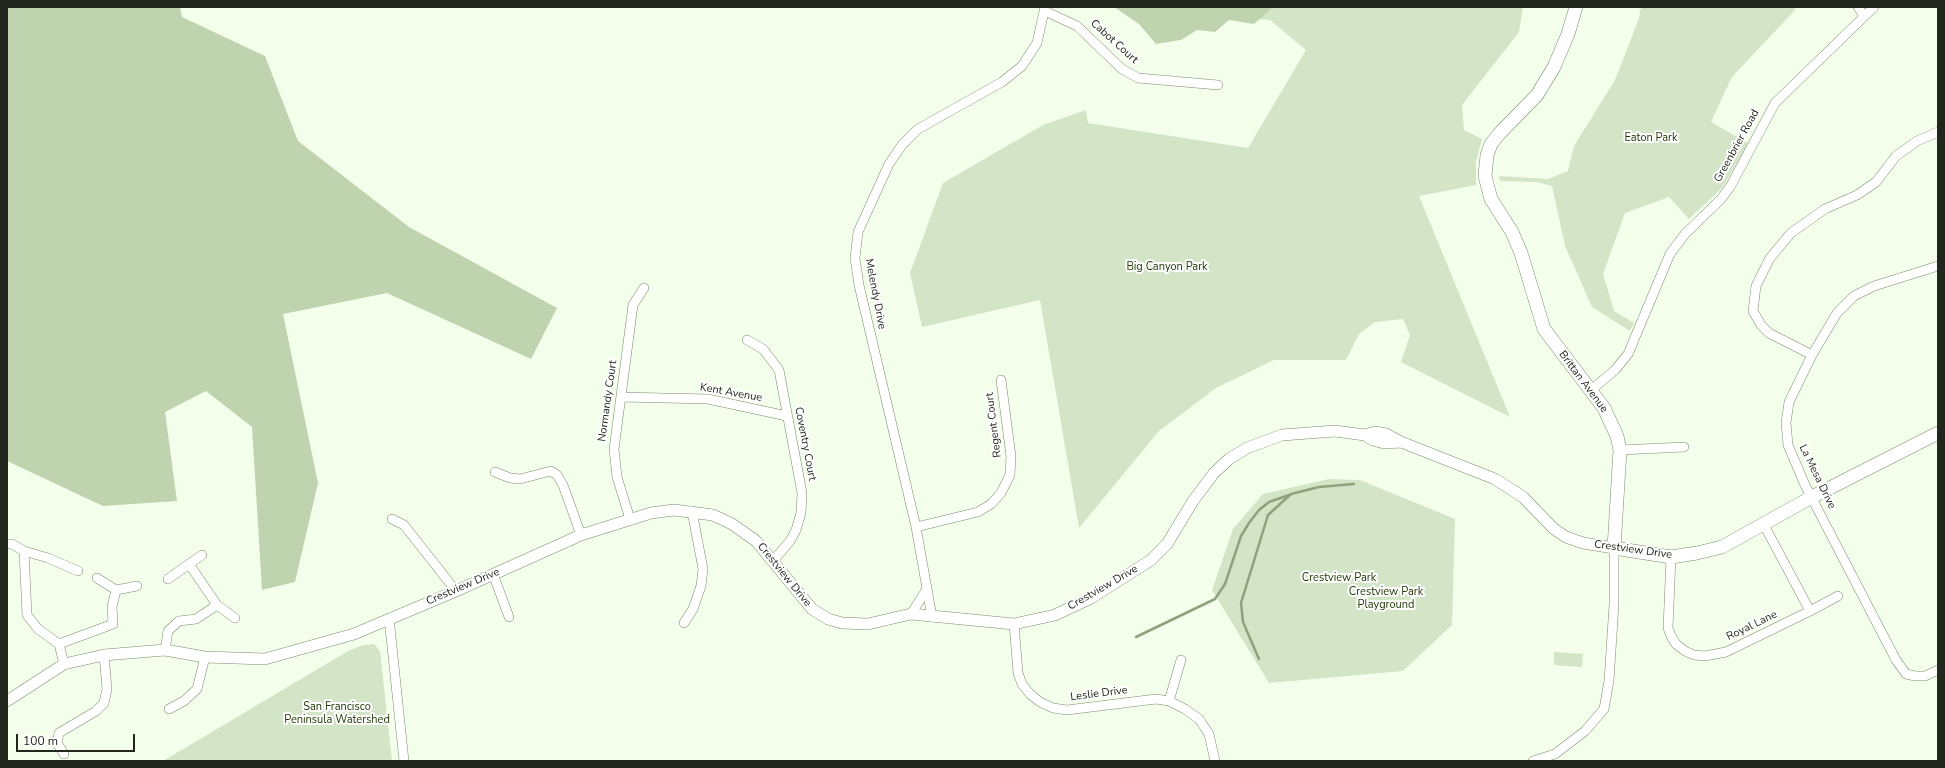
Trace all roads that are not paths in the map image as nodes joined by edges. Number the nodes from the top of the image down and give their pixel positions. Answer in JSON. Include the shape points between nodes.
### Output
{"nodes":[{"id":1,"x":1576,"y":7,"type":"edge"},
{"id":2,"x":1858,"y":7,"type":"edge"},
{"id":3,"x":1874,"y":7,"type":"edge"},
{"id":4,"x":1045,"y":9,"type":"edge"},
{"id":5,"x":1864,"y":16,"type":"junction"},
{"id":6,"x":1218,"y":84,"type":"dead end"},
{"id":7,"x":1938,"y":132,"type":"edge"},
{"id":8,"x":1938,"y":266,"type":"edge"},
{"id":9,"x":644,"y":288,"type":"dead end"},
{"id":10,"x":747,"y":340,"type":"dead end"},
{"id":11,"x":1812,"y":355,"type":"junction"},
{"id":12,"x":1001,"y":380,"type":"dead end"},
{"id":13,"x":1591,"y":390,"type":"junction"},
{"id":14,"x":621,"y":397,"type":"junction"},
{"id":15,"x":787,"y":416,"type":"junction"},
{"id":16,"x":1938,"y":433,"type":"edge"},
{"id":17,"x":1684,"y":446,"type":"dead end"},
{"id":18,"x":1620,"y":450,"type":"junction"},
{"id":19,"x":495,"y":472,"type":"dead end"},
{"id":20,"x":1812,"y":497,"type":"junction"},
{"id":21,"x":692,"y":511,"type":"junction"},
{"id":22,"x":392,"y":519,"type":"dead end"},
{"id":23,"x":630,"y":519,"type":"junction"},
{"id":24,"x":1764,"y":524,"type":"junction"},
{"id":25,"x":916,"y":527,"type":"junction"},
{"id":26,"x":581,"y":535,"type":"junction"},
{"id":27,"x":7,"y":544,"type":"edge"},
{"id":28,"x":1614,"y":548,"type":"junction"},
{"id":29,"x":24,"y":551,"type":"junction"},
{"id":30,"x":202,"y":555,"type":"dead end"},
{"id":31,"x":1671,"y":556,"type":"junction"},
{"id":32,"x":773,"y":561,"type":"junction"},
{"id":33,"x":189,"y":564,"type":"junction"},
{"id":34,"x":78,"y":571,"type":"dead end"},
{"id":35,"x":494,"y":574,"type":"junction"},
{"id":36,"x":97,"y":578,"type":"dead end"},
{"id":37,"x":168,"y":579,"type":"dead end"},
{"id":38,"x":137,"y":586,"type":"dead end"},
{"id":39,"x":927,"y":588,"type":"junction"},
{"id":40,"x":116,"y":590,"type":"junction"},
{"id":41,"x":456,"y":591,"type":"junction"},
{"id":42,"x":1838,"y":596,"type":"dead end"},
{"id":43,"x":217,"y":605,"type":"junction"},
{"id":44,"x":1810,"y":611,"type":"junction"},
{"id":45,"x":911,"y":614,"type":"junction"},
{"id":46,"x":509,"y":617,"type":"dead end"},
{"id":47,"x":932,"y":617,"type":"junction"},
{"id":48,"x":235,"y":618,"type":"dead end"},
{"id":49,"x":389,"y":618,"type":"junction"},
{"id":50,"x":684,"y":623,"type":"dead end"},
{"id":51,"x":1014,"y":624,"type":"junction"},
{"id":52,"x":59,"y":644,"type":"junction"},
{"id":53,"x":165,"y":650,"type":"junction"},
{"id":54,"x":104,"y":655,"type":"junction"},
{"id":55,"x":205,"y":657,"type":"junction"},
{"id":56,"x":1182,"y":660,"type":"dead end"},
{"id":57,"x":64,"y":664,"type":"junction"},
{"id":58,"x":1938,"y":670,"type":"edge"},
{"id":59,"x":7,"y":701,"type":"edge"},
{"id":60,"x":1169,"y":701,"type":"junction"},
{"id":61,"x":170,"y":710,"type":"dead end"},
{"id":62,"x":64,"y":754,"type":"dead end"},
{"id":63,"x":404,"y":761,"type":"edge"},
{"id":64,"x":1215,"y":761,"type":"edge"},
{"id":65,"x":1533,"y":761,"type":"edge"}],
"edges":[{"from":1,"to":13,"type":"main road","name":"Brittan Avenue","via":[[1554,68],[1537,95],[1491,144],[1485,176],[1491,199],[1512,232],[1521,253],[1544,329]]},
{"from":2,"to":5,"type":"street"},
{"from":3,"to":5,"type":"street","name":"Greenbrier Road"},
{"from":4,"to":6,"type":"street","name":"Cabot Court","via":[[1078,26],[1122,69],[1138,78]]},
{"from":4,"to":25,"type":"street","name":"Melendy Drive","via":[[1037,43],[1022,66],[1002,82],[918,129],[902,145],[889,164],[858,232],[855,258],[859,285]]},
{"from":5,"to":13,"type":"street","name":"Greenbrier Road","via":[[1775,104],[1730,187],[1684,234],[1670,254],[1628,354],[1615,370]]},
{"from":7,"to":11,"type":"street","via":[[1917,141],[1896,156],[1876,182],[1857,195],[1825,209],[1791,233],[1770,258],[1756,286],[1753,311],[1769,332]]},
{"from":8,"to":11,"type":"street","name":"La Mesa Drive","via":[[1874,286],[1854,296],[1837,314]]},
{"from":9,"to":14,"type":"street","name":"Normandy Court","via":[[633,305]]},
{"from":10,"to":15,"type":"street","name":"Coventry Court","via":[[763,349],[779,370]]},
{"from":11,"to":20,"type":"street","name":"La Mesa Drive","via":[[1789,402],[1786,423],[1788,445]]},
{"from":12,"to":25,"type":"street","name":"Regent Court","via":[[1011,456],[1010,475],[1001,493],[991,504],[978,512]]},
{"from":13,"to":18,"type":"main road","name":"Brittan Avenue","via":[[1612,424]]},
{"from":14,"to":15,"type":"street","name":"Kent Avenue","via":[[708,399]]},
{"from":14,"to":23,"type":"street","name":"Normandy Court","via":[[614,449],[617,477]]},
{"from":15,"to":32,"type":"street","name":"Coventry Court","via":[[802,494],[801,513],[790,541]]},
{"from":16,"to":20,"type":"main road","name":"Crestview Drive"},
{"from":17,"to":18,"type":"street"},
{"from":18,"to":28,"type":"main road","name":"Brittan Avenue"},
{"from":19,"to":26,"type":"street","via":[[520,479],[550,471],[557,475]]},
{"from":20,"to":24,"type":"main road","name":"Crestview Drive"},
{"from":20,"to":58,"type":"street","name":"La Mesa Drive","via":[[1899,665],[1906,674],[1915,676],[1925,676]]},
{"from":21,"to":23,"type":"street","name":"Crestview Drive","via":[[650,513]]},
{"from":21,"to":32,"type":"street","name":"Crestview Drive","via":[[713,515],[732,524],[756,541]]},
{"from":21,"to":50,"type":"street","via":[[703,569],[694,609]]},
{"from":22,"to":41,"type":"street","via":[[404,525]]},
{"from":23,"to":26,"type":"street","name":"Crestview Drive"},
{"from":24,"to":31,"type":"main road","name":"Crestview Drive","via":[[1722,547]]},
{"from":24,"to":44,"type":"street"},
{"from":25,"to":39,"type":"street","name":"Melendy Drive"},
{"from":26,"to":35,"type":"street","name":"Crestview Drive"},
{"from":27,"to":29,"type":"street"},
{"from":28,"to":31,"type":"main road","name":"Crestview Drive"},
{"from":28,"to":51,"type":"street","name":"Crestview Drive","via":[[1583,543],[1566,537],[1554,529],[1522,497],[1495,478],[1386,434],[1375,432],[1365,435],[1335,431],[1282,435],[1247,448],[1229,459],[1214,473],[1193,501],[1167,544],[1151,560],[1091,598],[1055,615]]},
{"from":28,"to":65,"type":"street","name":"Brittan Avenue","via":[[1610,673],[1604,709],[1585,731],[1555,754]]},
{"from":29,"to":34,"type":"street"},
{"from":29,"to":52,"type":"street","via":[[27,615],[38,629]]},
{"from":30,"to":33,"type":"street"},
{"from":31,"to":44,"type":"street","name":"Royal Lane","via":[[1668,628],[1676,644],[1690,653],[1705,656],[1726,652]]},
{"from":32,"to":45,"type":"street","name":"Crestview Drive","via":[[812,609],[828,619],[861,624]]},
{"from":33,"to":37,"type":"street"},
{"from":33,"to":43,"type":"street"},
{"from":35,"to":41,"type":"street","name":"Crestview Drive"},
{"from":35,"to":46,"type":"street"},
{"from":36,"to":40,"type":"street"},
{"from":38,"to":40,"type":"street"},
{"from":39,"to":45,"type":"street"},
{"from":39,"to":47,"type":"street","name":"Melendy Drive"},
{"from":40,"to":52,"type":"street","via":[[112,607],[113,624]]},
{"from":41,"to":49,"type":"street","name":"Crestview Drive"},
{"from":42,"to":44,"type":"street","name":"Royal Lane"},
{"from":43,"to":48,"type":"street"},
{"from":43,"to":53,"type":"street","via":[[196,619],[179,620],[168,631]]},
{"from":45,"to":47,"type":"street","name":"Crestview Drive"},
{"from":47,"to":51,"type":"street","name":"Crestview Drive"},
{"from":49,"to":55,"type":"street","name":"Crestview Drive","via":[[354,634],[265,658]]},
{"from":49,"to":63,"type":"street"},
{"from":51,"to":60,"type":"street","name":"Leslie Drive","via":[[1018,673],[1022,684],[1040,702],[1066,710],[1156,699]]},
{"from":52,"to":57,"type":"street"},
{"from":53,"to":54,"type":"street","name":"Crestview Drive"},
{"from":53,"to":55,"type":"street","name":"Crestview Drive"},
{"from":54,"to":57,"type":"street","name":"Crestview Drive"},
{"from":54,"to":62,"type":"street","via":[[107,689],[104,702],[96,711],[58,733],[57,743]]},
{"from":55,"to":61,"type":"street","via":[[197,689]]},
{"from":56,"to":60,"type":"street"},
{"from":57,"to":59,"type":"street","name":"Crestview Drive"},
{"from":60,"to":64,"type":"street","name":"Leslie Drive","via":[[1198,719],[1209,734]]}]}
